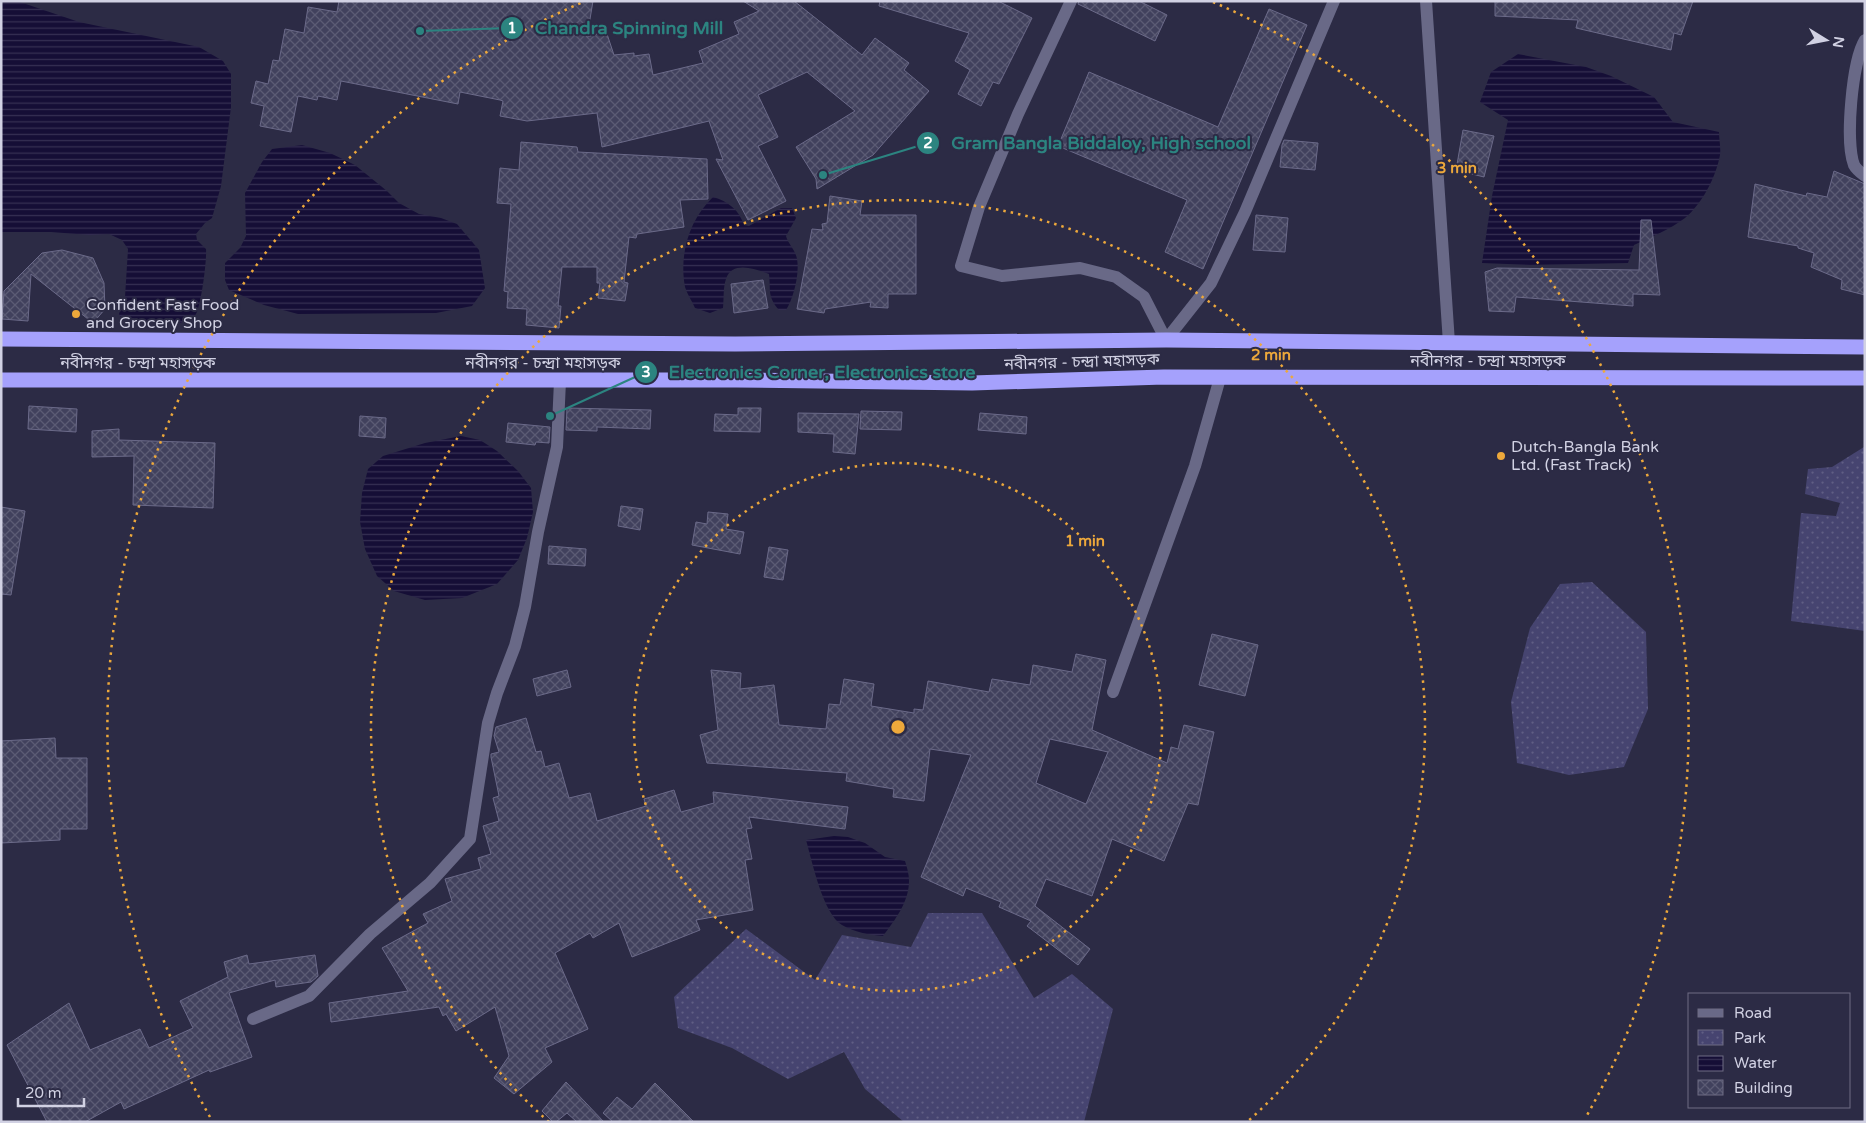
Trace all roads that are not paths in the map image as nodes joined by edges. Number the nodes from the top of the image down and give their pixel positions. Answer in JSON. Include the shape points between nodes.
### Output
{"nodes":[{"id":1,"x":1071,"y":1,"type":"edge"},
{"id":2,"x":1334,"y":1,"type":"edge"},
{"id":3,"x":1426,"y":1,"type":"edge"},
{"id":4,"x":1865,"y":40,"type":"edge"},
{"id":5,"x":1865,"y":176,"type":"edge"},
{"id":6,"x":1,"y":339,"type":"edge"},
{"id":7,"x":1166,"y":340,"type":"junction"},
{"id":8,"x":1449,"y":343,"type":"junction"},
{"id":9,"x":1865,"y":347,"type":"edge"},
{"id":10,"x":1220,"y":378,"type":"junction"},
{"id":11,"x":1865,"y":378,"type":"edge"},
{"id":12,"x":1,"y":380,"type":"edge"},
{"id":13,"x":560,"y":381,"type":"junction"},
{"id":14,"x":1113,"y":692,"type":"dead end"},
{"id":15,"x":253,"y":1019,"type":"dead end"}],
"edges":[{"from":1,"to":7,"type":"street","via":[[1010,131],[979,207],[961,266],[1002,276],[1080,268],[1116,277],[1144,297]]},
{"from":2,"to":7,"type":"street","via":[[1245,212],[1211,283]]},
{"from":3,"to":8,"type":"street"},
{"from":4,"to":5,"type":"street","via":[[1860,48],[1851,94],[1851,151],[1855,166]]},
{"from":6,"to":7,"type":"highway","name":"নবীনগর - চন্দ্রা মহাসড়ক","via":[[735,344]]},
{"from":7,"to":8,"type":"highway","name":"নবীনগর - চন্দ্রা মহাসড়ক"},
{"from":8,"to":9,"type":"highway","name":"নবীনগর - চন্দ্রা মহাসড়ক"},
{"from":10,"to":11,"type":"highway","name":"নবীনগর - চন্দ্রা মহাসড়ক"},
{"from":10,"to":13,"type":"highway","name":"নবীনগর - চন্দ্রা মহাসড়ক","via":[[972,384]]},
{"from":10,"to":14,"type":"street","via":[[1195,466]]},
{"from":12,"to":13,"type":"highway","name":"নবীনগর - চন্দ্রা মহাসড়ক"},
{"from":13,"to":15,"type":"street","via":[[557,447],[525,607],[488,723],[470,839],[430,883],[370,934],[309,996]]}]}
